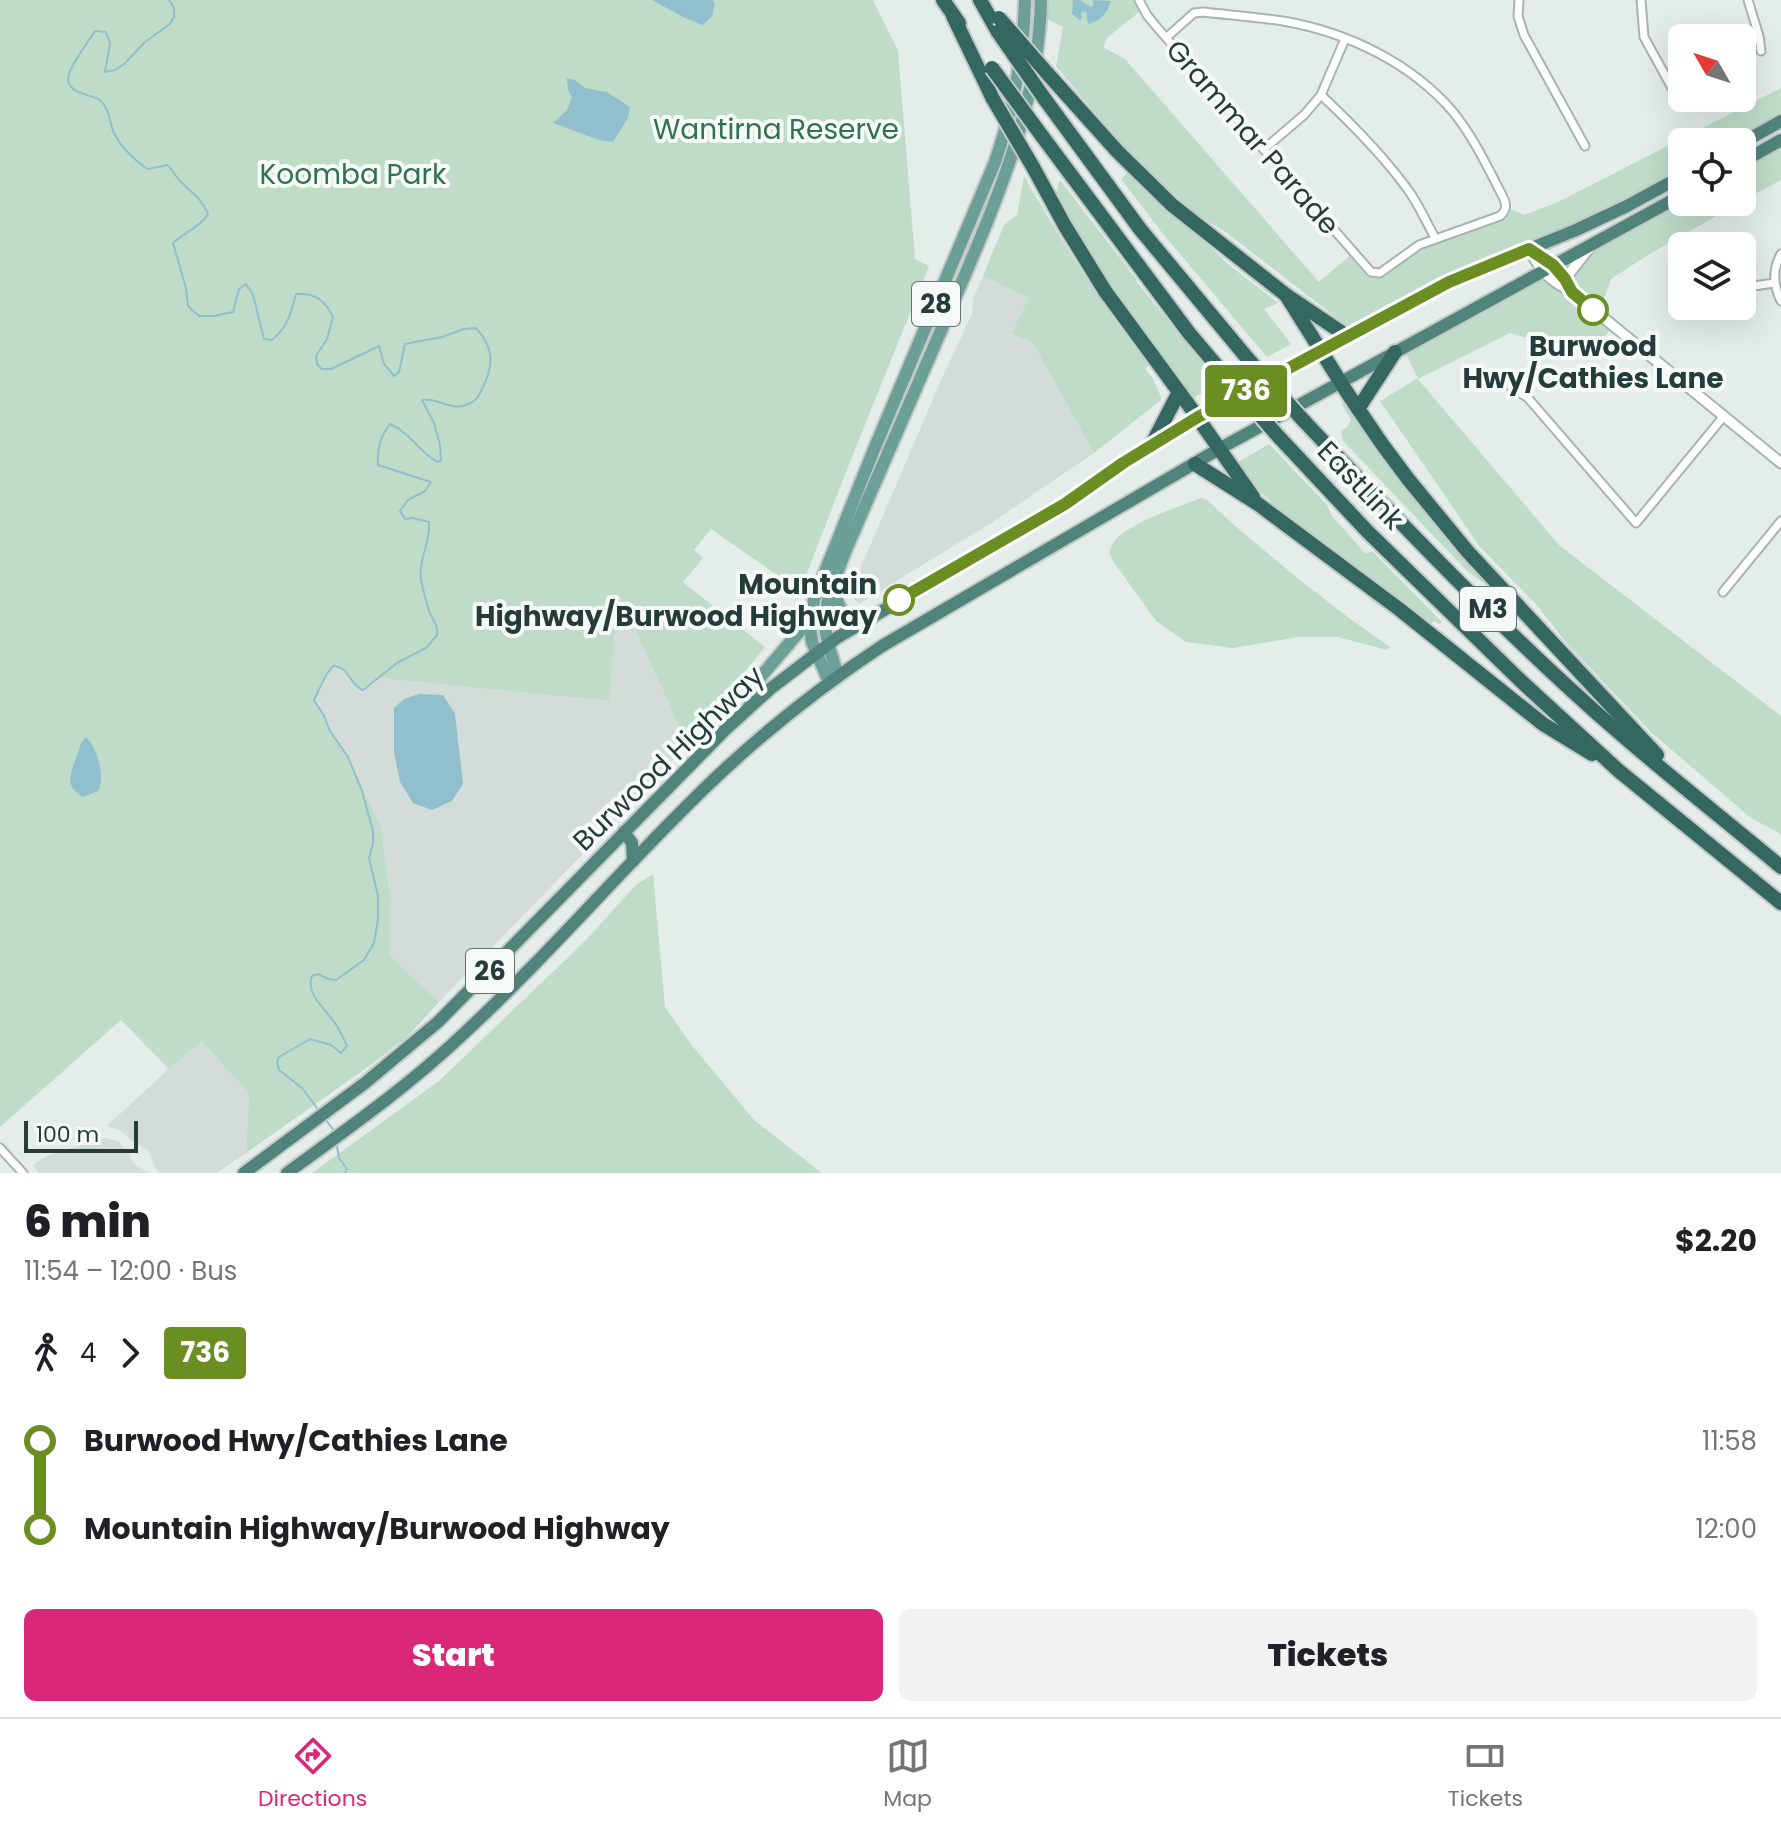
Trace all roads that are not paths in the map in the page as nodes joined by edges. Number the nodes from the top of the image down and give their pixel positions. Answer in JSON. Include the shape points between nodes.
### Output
{"nodes":[{"id":1,"x":943,"y":0,"type":"edge"},
{"id":2,"x":980,"y":0,"type":"edge"},
{"id":3,"x":1025,"y":0,"type":"edge"},
{"id":4,"x":1041,"y":0,"type":"edge"},
{"id":5,"x":1139,"y":0,"type":"edge"},
{"id":6,"x":1519,"y":0,"type":"edge"},
{"id":7,"x":1641,"y":0,"type":"edge"},
{"id":8,"x":1748,"y":0,"type":"edge"},
{"id":9,"x":953,"y":16,"type":"junction"},
{"id":10,"x":998,"y":25,"type":"junction"},
{"id":11,"x":1167,"y":37,"type":"junction"},
{"id":12,"x":1345,"y":39,"type":"junction"},
{"id":13,"x":1761,"y":51,"type":"dead end"},
{"id":14,"x":1668,"y":81,"type":"edge"},
{"id":15,"x":1321,"y":95,"type":"junction"},
{"id":16,"x":1781,"y":121,"type":"edge"},
{"id":17,"x":1756,"y":135,"type":"edge"},
{"id":18,"x":1781,"y":140,"type":"edge"},
{"id":19,"x":1585,"y":146,"type":"dead end"},
{"id":20,"x":1264,"y":149,"type":"junction"},
{"id":21,"x":1756,"y":154,"type":"edge"},
{"id":22,"x":1668,"y":184,"type":"edge"},
{"id":23,"x":1668,"y":202,"type":"edge"},
{"id":24,"x":1627,"y":206,"type":"junction"},
{"id":25,"x":1637,"y":219,"type":"junction"},
{"id":26,"x":1435,"y":238,"type":"junction"},
{"id":27,"x":1593,"y":243,"type":"junction"},
{"id":28,"x":1529,"y":249,"type":"junction"},
{"id":29,"x":1781,"y":254,"type":"edge"},
{"id":30,"x":1547,"y":268,"type":"junction"},
{"id":31,"x":1565,"y":279,"type":"junction"},
{"id":32,"x":1774,"y":283,"type":"junction"},
{"id":33,"x":1756,"y":286,"type":"edge"},
{"id":34,"x":1572,"y":292,"type":"junction"},
{"id":35,"x":1286,"y":295,"type":"junction"},
{"id":36,"x":1781,"y":301,"type":"edge"},
{"id":37,"x":1347,"y":336,"type":"junction"},
{"id":38,"x":1319,"y":350,"type":"junction"},
{"id":39,"x":1395,"y":352,"type":"junction"},
{"id":40,"x":1340,"y":382,"type":"junction"},
{"id":41,"x":1511,"y":387,"type":"dead end"},
{"id":42,"x":1179,"y":392,"type":"junction"},
{"id":43,"x":1358,"y":409,"type":"junction"},
{"id":44,"x":1724,"y":416,"type":"junction"},
{"id":45,"x":1198,"y":417,"type":"junction"},
{"id":46,"x":1151,"y":446,"type":"junction"},
{"id":47,"x":1219,"y":449,"type":"junction"},
{"id":48,"x":873,"y":452,"type":"junction"},
{"id":49,"x":887,"y":458,"type":"junction"},
{"id":50,"x":1781,"y":463,"type":"edge"},
{"id":51,"x":1195,"y":464,"type":"junction"},
{"id":52,"x":1258,"y":504,"type":"junction"},
{"id":53,"x":1781,"y":521,"type":"edge"},
{"id":54,"x":832,"y":590,"type":"junction"},
{"id":55,"x":1723,"y":592,"type":"dead end"},
{"id":56,"x":811,"y":618,"type":"junction"},
{"id":57,"x":856,"y":627,"type":"junction"},
{"id":58,"x":829,"y":644,"type":"junction"},
{"id":59,"x":815,"y":654,"type":"junction"},
{"id":60,"x":833,"y":679,"type":"junction"},
{"id":61,"x":749,"y":707,"type":"junction"},
{"id":62,"x":1619,"y":771,"type":"junction"},
{"id":63,"x":1683,"y":785,"type":"junction"},
{"id":64,"x":624,"y":832,"type":"junction"},
{"id":65,"x":633,"y":861,"type":"junction"},
{"id":66,"x":1781,"y":867,"type":"edge"},
{"id":67,"x":1781,"y":903,"type":"edge"},
{"id":68,"x":0,"y":1148,"type":"edge"},
{"id":69,"x":23,"y":1173,"type":"edge"},
{"id":70,"x":244,"y":1173,"type":"edge"},
{"id":71,"x":287,"y":1173,"type":"edge"}],
"edges":[{"from":1,"to":9,"type":"highway","name":"EastLink","number":"M3"},
{"from":2,"to":10,"type":"highway","name":"EastLink","number":"M3"},
{"from":3,"to":48,"type":"main road","number":"28","via":[[1019,73],[1001,144]]},
{"from":4,"to":49,"type":"main road","number":"28","via":[[1031,79],[1006,172]]},
{"from":5,"to":11,"type":"street","name":"Grammar Parade"},
{"from":6,"to":19,"type":"street","via":[[1524,35]]},
{"from":7,"to":14,"type":"street","via":[[1644,37]]},
{"from":8,"to":13,"type":"street"},
{"from":9,"to":42,"type":"highway","bridge":true,"via":[[993,99],[1076,245]]},
{"from":9,"to":62,"type":"highway","name":"EastLink","number":"M3","bridge":true,"via":[[1189,333],[1278,436],[1442,605]]},
{"from":10,"to":35,"type":"highway","bridge":true,"via":[[1172,205]]},
{"from":10,"to":63,"type":"highway","name":"EastLink","number":"M3","bridge":true,"via":[[1140,229],[1248,359],[1512,633]]},
{"from":11,"to":12,"type":"street","via":[[1200,11],[1284,21]]},
{"from":11,"to":20,"type":"street","name":"Grammar Parade"},
{"from":12,"to":15,"type":"street"},
{"from":12,"to":26,"type":"street","via":[[1394,62],[1434,92],[1466,130],[1504,199],[1506,209],[1500,216]]},
{"from":15,"to":20,"type":"street"},
{"from":15,"to":26,"type":"street","via":[[1400,180]]},
{"from":16,"to":17,"type":"highway"},
{"from":18,"to":21,"type":"highway"},
{"from":20,"to":26,"type":"street","name":"Grammar Parade","via":[[1371,272],[1384,272]]},
{"from":22,"to":24,"type":"highway","name":"Burwood Highway","number":"26"},
{"from":23,"to":25,"type":"highway","name":"Burwood Highway","number":"26"},
{"from":24,"to":25,"type":"highway"},
{"from":24,"to":28,"type":"highway","name":"Burwood Highway","number":"26"},
{"from":25,"to":27,"type":"highway","name":"Burwood Highway","number":"26"},
{"from":27,"to":30,"type":"highway","name":"Burwood Highway","number":"26"},
{"from":27,"to":31,"type":"street"},
{"from":28,"to":30,"type":"street"},
{"from":28,"to":37,"type":"highway","name":"Burwood Highway","number":"26","via":[[1449,282]]},
{"from":29,"to":32,"type":"street"},
{"from":30,"to":31,"type":"street"},
{"from":30,"to":34,"type":"street","via":[[1558,285]]},
{"from":30,"to":39,"type":"highway","name":"Burwood Highway","number":"26"},
{"from":31,"to":34,"type":"street"},
{"from":32,"to":33,"type":"street"},
{"from":32,"to":36,"type":"street"},
{"from":34,"to":44,"type":"street"},
{"from":35,"to":37,"type":"highway"},
{"from":35,"to":38,"type":"highway"},
{"from":37,"to":38,"type":"highway","name":"Burwood Highway","number":"26"},
{"from":38,"to":40,"type":"highway"},
{"from":38,"to":45,"type":"highway","name":"Burwood Highway","number":"26"},
{"from":39,"to":40,"type":"highway","name":"Burwood Highway","number":"26"},
{"from":39,"to":43,"type":"highway"},
{"from":40,"to":43,"type":"highway"},
{"from":40,"to":47,"type":"highway","name":"Burwood Highway","number":"26"},
{"from":41,"to":44,"type":"street","via":[[1528,398],[1636,523]]},
{"from":42,"to":45,"type":"highway"},
{"from":42,"to":46,"type":"highway"},
{"from":43,"to":63,"type":"highway","via":[[1468,552]]},
{"from":44,"to":50,"type":"street"},
{"from":45,"to":46,"type":"highway","name":"Burwood Highway","number":"26"},
{"from":45,"to":47,"type":"highway"},
{"from":46,"to":57,"type":"highway","name":"Burwood Highway","number":"26","via":[[1065,504]]},
{"from":47,"to":51,"type":"highway","name":"Burwood Highway","number":"26"},
{"from":47,"to":52,"type":"highway"},
{"from":48,"to":49,"type":"main road"},
{"from":48,"to":56,"type":"main road","number":"28","via":[[818,584]]},
{"from":49,"to":54,"type":"main road","number":"28"},
{"from":51,"to":52,"type":"highway"},
{"from":51,"to":60,"type":"highway","name":"Burwood Highway","number":"26"},
{"from":52,"to":62,"type":"highway","via":[[1543,724]]},
{"from":53,"to":55,"type":"street"},
{"from":54,"to":57,"type":"main road","via":[[844,616]]},
{"from":54,"to":58,"type":"main road","number":"28","via":[[825,617]]},
{"from":56,"to":59,"type":"main road","number":"28"},
{"from":56,"to":61,"type":"main road","via":[[757,681]]},
{"from":57,"to":58,"type":"highway","name":"Burwood Highway","number":"26"},
{"from":58,"to":59,"type":"highway","name":"Burwood Highway","number":"26"},
{"from":58,"to":60,"type":"main road","number":"28"},
{"from":59,"to":60,"type":"main road","number":"28"},
{"from":59,"to":61,"type":"highway","name":"Burwood Highway","number":"26"},
{"from":60,"to":65,"type":"highway","name":"Burwood Highway","number":"26","via":[[747,748]]},
{"from":61,"to":64,"type":"highway","name":"Burwood Highway","number":"26"},
{"from":62,"to":67,"type":"highway","name":"EastLink","number":"M3"},
{"from":63,"to":66,"type":"highway","name":"EastLink","number":"M3"},
{"from":64,"to":65,"type":"highway","via":[[632,843]]},
{"from":64,"to":70,"type":"highway","name":"Burwood Highway","number":"26","via":[[456,1005],[391,1063]]},
{"from":65,"to":71,"type":"highway","name":"Burwood Highway","number":"26","via":[[461,1037]]},
{"from":68,"to":69,"type":"street"}]}
